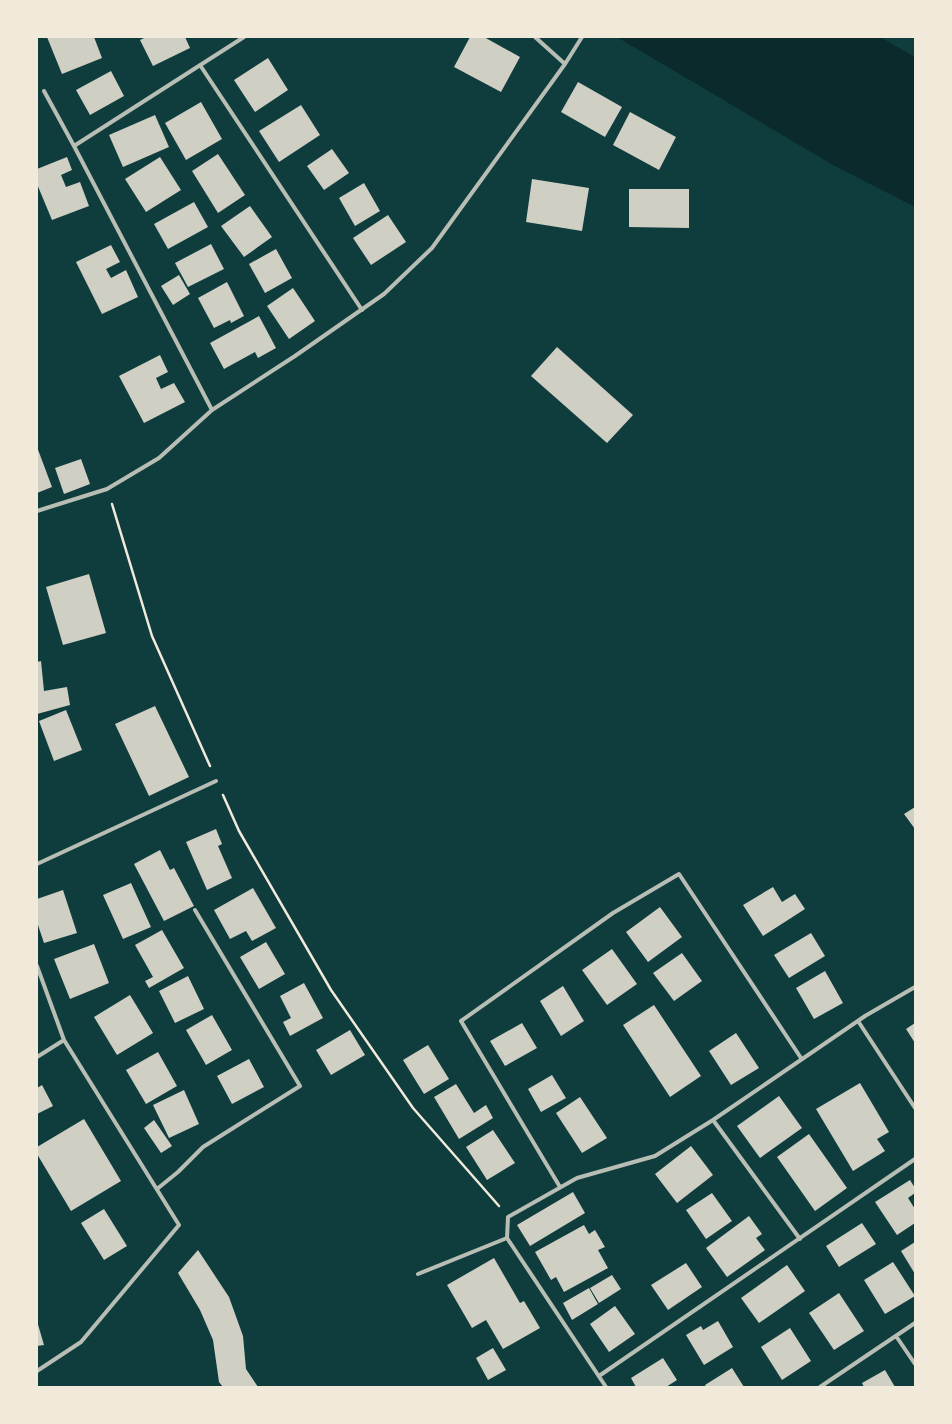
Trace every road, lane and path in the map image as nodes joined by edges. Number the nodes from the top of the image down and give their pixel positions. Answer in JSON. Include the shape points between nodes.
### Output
{"nodes":[{"id":1,"x":244,"y":37,"type":"edge"},
{"id":2,"x":535,"y":37,"type":"edge"},
{"id":3,"x":582,"y":37,"type":"edge"},
{"id":4,"x":565,"y":64,"type":"junction"},
{"id":5,"x":200,"y":65,"type":"junction"},
{"id":6,"x":44,"y":91,"type":"dead end"},
{"id":7,"x":74,"y":146,"type":"junction"},
{"id":8,"x":362,"y":310,"type":"junction"},
{"id":9,"x":212,"y":410,"type":"junction"},
{"id":10,"x":107,"y":489,"type":"junction"},
{"id":11,"x":37,"y":511,"type":"edge"},
{"id":12,"x":216,"y":781,"type":"junction"},
{"id":13,"x":37,"y":864,"type":"edge"},
{"id":14,"x":196,"y":910,"type":"dead end"},
{"id":15,"x":37,"y":966,"type":"edge"},
{"id":16,"x":915,"y":987,"type":"edge"},
{"id":17,"x":858,"y":1021,"type":"junction"},
{"id":18,"x":64,"y":1040,"type":"junction"},
{"id":19,"x":37,"y":1057,"type":"edge"},
{"id":20,"x":801,"y":1058,"type":"junction"},
{"id":21,"x":915,"y":1108,"type":"edge"},
{"id":22,"x":713,"y":1120,"type":"junction"},
{"id":23,"x":915,"y":1159,"type":"edge"},
{"id":24,"x":560,"y":1187,"type":"junction"},
{"id":25,"x":157,"y":1189,"type":"junction"},
{"id":26,"x":508,"y":1216,"type":"junction"},
{"id":27,"x":507,"y":1238,"type":"junction"},
{"id":28,"x":800,"y":1239,"type":"junction"},
{"id":29,"x":418,"y":1274,"type":"dead end"},
{"id":30,"x":915,"y":1324,"type":"edge"},
{"id":31,"x":896,"y":1336,"type":"junction"},
{"id":32,"x":915,"y":1364,"type":"edge"},
{"id":33,"x":37,"y":1371,"type":"edge"},
{"id":34,"x":599,"y":1376,"type":"junction"},
{"id":35,"x":606,"y":1387,"type":"edge"},
{"id":36,"x":820,"y":1387,"type":"edge"}],
"edges":[{"from":1,"to":5,"type":"street"},
{"from":2,"to":4,"type":"street"},
{"from":3,"to":4,"type":"street"},
{"from":4,"to":8,"type":"street","via":[[432,248],[384,294]]},
{"from":5,"to":7,"type":"street"},
{"from":5,"to":8,"type":"street"},
{"from":6,"to":7,"type":"street"},
{"from":7,"to":9,"type":"street"},
{"from":8,"to":9,"type":"street"},
{"from":9,"to":10,"type":"street","via":[[159,458]]},
{"from":10,"to":11,"type":"street"},
{"from":10,"to":12,"type":"path","via":[[152,636]]},
{"from":12,"to":13,"type":"street"},
{"from":12,"to":26,"type":"path","via":[[239,831],[331,990],[414,1108]]},
{"from":14,"to":25,"type":"street","via":[[300,1086],[203,1147]]},
{"from":15,"to":18,"type":"street"},
{"from":16,"to":17,"type":"street"},
{"from":17,"to":20,"type":"street"},
{"from":17,"to":21,"type":"street"},
{"from":18,"to":19,"type":"street"},
{"from":18,"to":25,"type":"street"},
{"from":20,"to":22,"type":"street"},
{"from":20,"to":24,"type":"street","via":[[679,874],[614,913],[461,1022]]},
{"from":22,"to":24,"type":"street","via":[[655,1156],[577,1178]]},
{"from":22,"to":28,"type":"street"},
{"from":23,"to":28,"type":"street"},
{"from":24,"to":26,"type":"street"},
{"from":25,"to":33,"type":"street","via":[[179,1225],[80,1342]]},
{"from":26,"to":27,"type":"street"},
{"from":27,"to":29,"type":"street"},
{"from":27,"to":34,"type":"street"},
{"from":28,"to":34,"type":"street"},
{"from":30,"to":31,"type":"street"},
{"from":31,"to":32,"type":"street"},
{"from":31,"to":36,"type":"street"},
{"from":34,"to":35,"type":"street"}]}
